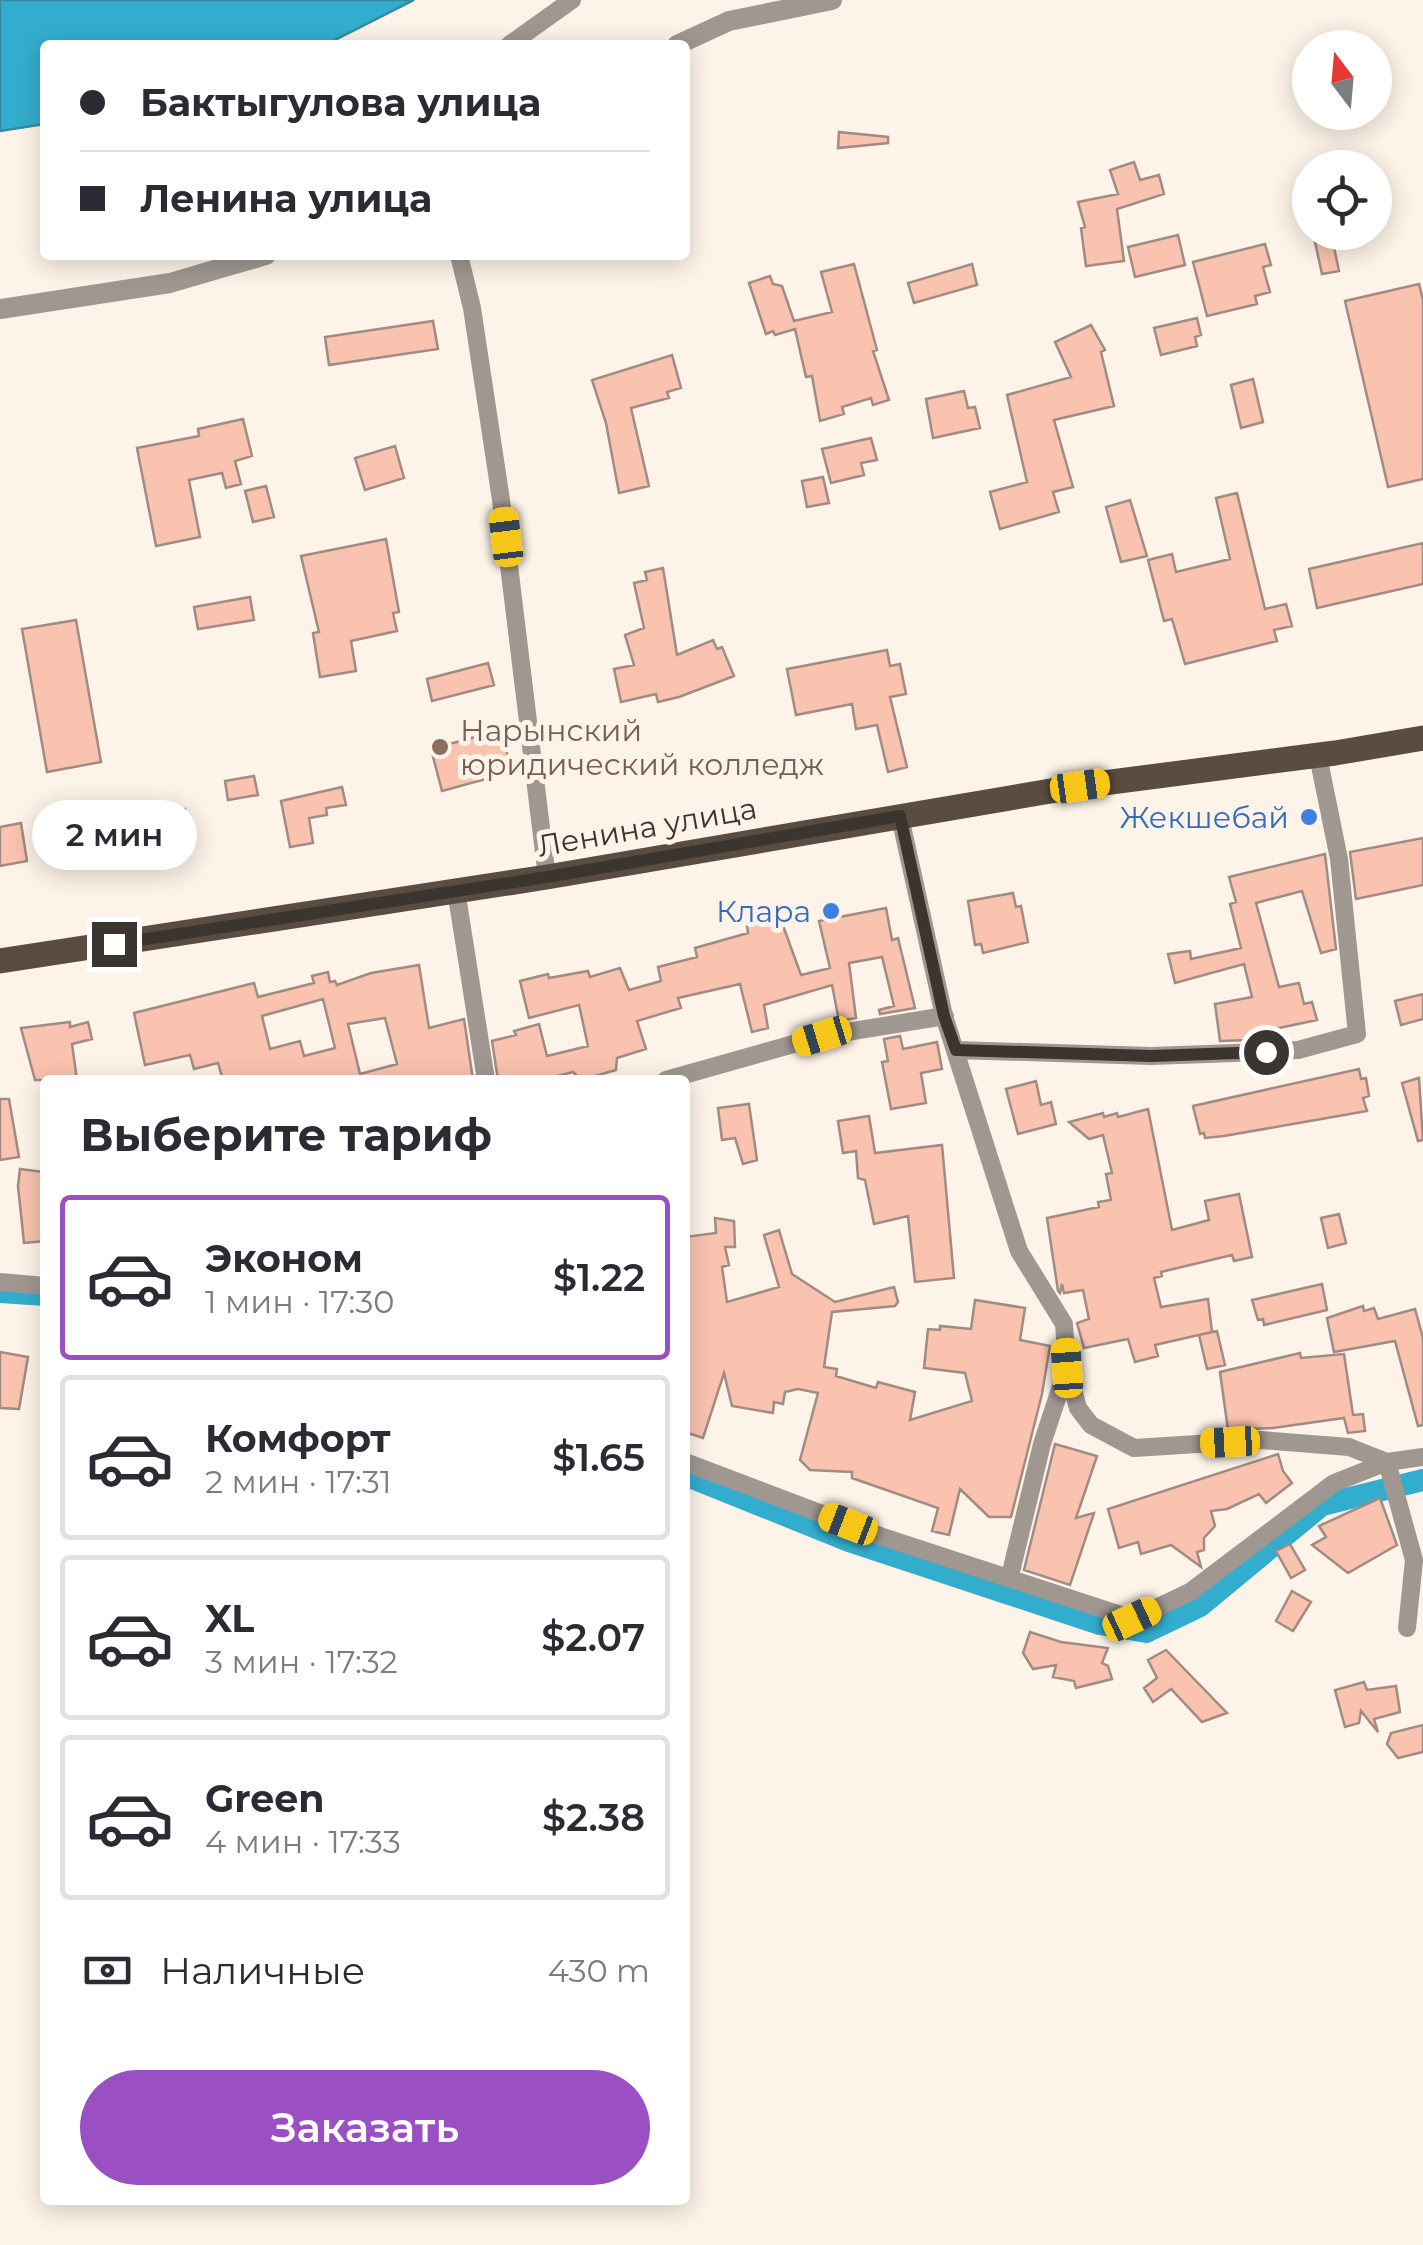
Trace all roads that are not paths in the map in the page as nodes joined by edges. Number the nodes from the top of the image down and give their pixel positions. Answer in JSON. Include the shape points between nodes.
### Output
{"nodes":[{"id":1,"x":572,"y":0,"type":"edge"},
{"id":2,"x":832,"y":0,"type":"edge"},
{"id":3,"x":516,"y":40,"type":"edge"},
{"id":4,"x":688,"y":40,"type":"edge"},
{"id":5,"x":249,"y":260,"type":"edge"},
{"id":6,"x":459,"y":260,"type":"edge"},
{"id":7,"x":0,"y":309,"type":"edge"},
{"id":8,"x":1423,"y":738,"type":"edge"},
{"id":9,"x":1318,"y":756,"type":"junction"},
{"id":10,"x":900,"y":816,"type":"junction"},
{"id":11,"x":547,"y":877,"type":"junction"},
{"id":12,"x":456,"y":890,"type":"junction"},
{"id":13,"x":0,"y":962,"type":"edge"},
{"id":14,"x":945,"y":1016,"type":"junction"},
{"id":15,"x":956,"y":1050,"type":"junction"},
{"id":16,"x":485,"y":1075,"type":"edge"},
{"id":17,"x":684,"y":1075,"type":"edge"},
{"id":18,"x":0,"y":1282,"type":"edge"},
{"id":19,"x":40,"y":1286,"type":"edge"},
{"id":20,"x":1067,"y":1368,"type":"junction"},
{"id":21,"x":1423,"y":1457,"type":"edge"},
{"id":22,"x":1387,"y":1462,"type":"junction"},
{"id":23,"x":690,"y":1464,"type":"edge"},
{"id":24,"x":1010,"y":1576,"type":"junction"},
{"id":25,"x":1407,"y":1628,"type":"dead end"}],
"edges":[{"from":1,"to":3,"type":"street"},
{"from":2,"to":4,"type":"street","via":[[728,21]]},
{"from":5,"to":7,"type":"street","via":[[170,283]]},
{"from":6,"to":11,"type":"street","via":[[501,500]]},
{"from":8,"to":9,"type":"main road","name":"Ленина улица"},
{"from":9,"to":10,"type":"main road","name":"Ленина улица"},
{"from":9,"to":15,"type":"street","via":[[1339,859],[1357,1034],[1298,1050],[1218,1054]]},
{"from":10,"to":11,"type":"main road","name":"Ленина улица"},
{"from":10,"to":14,"type":"street"},
{"from":11,"to":12,"type":"main road","name":"Ленина улица"},
{"from":12,"to":13,"type":"main road","name":"Ленина улица"},
{"from":12,"to":16,"type":"street"},
{"from":14,"to":15,"type":"street"},
{"from":14,"to":17,"type":"street","via":[[822,1036]]},
{"from":15,"to":20,"type":"street","via":[[1020,1251],[1064,1324]]},
{"from":18,"to":19,"type":"street"},
{"from":20,"to":22,"type":"street","via":[[1078,1408],[1091,1425],[1134,1448],[1261,1440],[1349,1447]]},
{"from":20,"to":24,"type":"street"},
{"from":21,"to":22,"type":"street"},
{"from":22,"to":24,"type":"street","via":[[1334,1483],[1190,1592],[1132,1619]]},
{"from":22,"to":25,"type":"street","via":[[1414,1560]]},
{"from":23,"to":24,"type":"street","via":[[880,1536]]}]}
